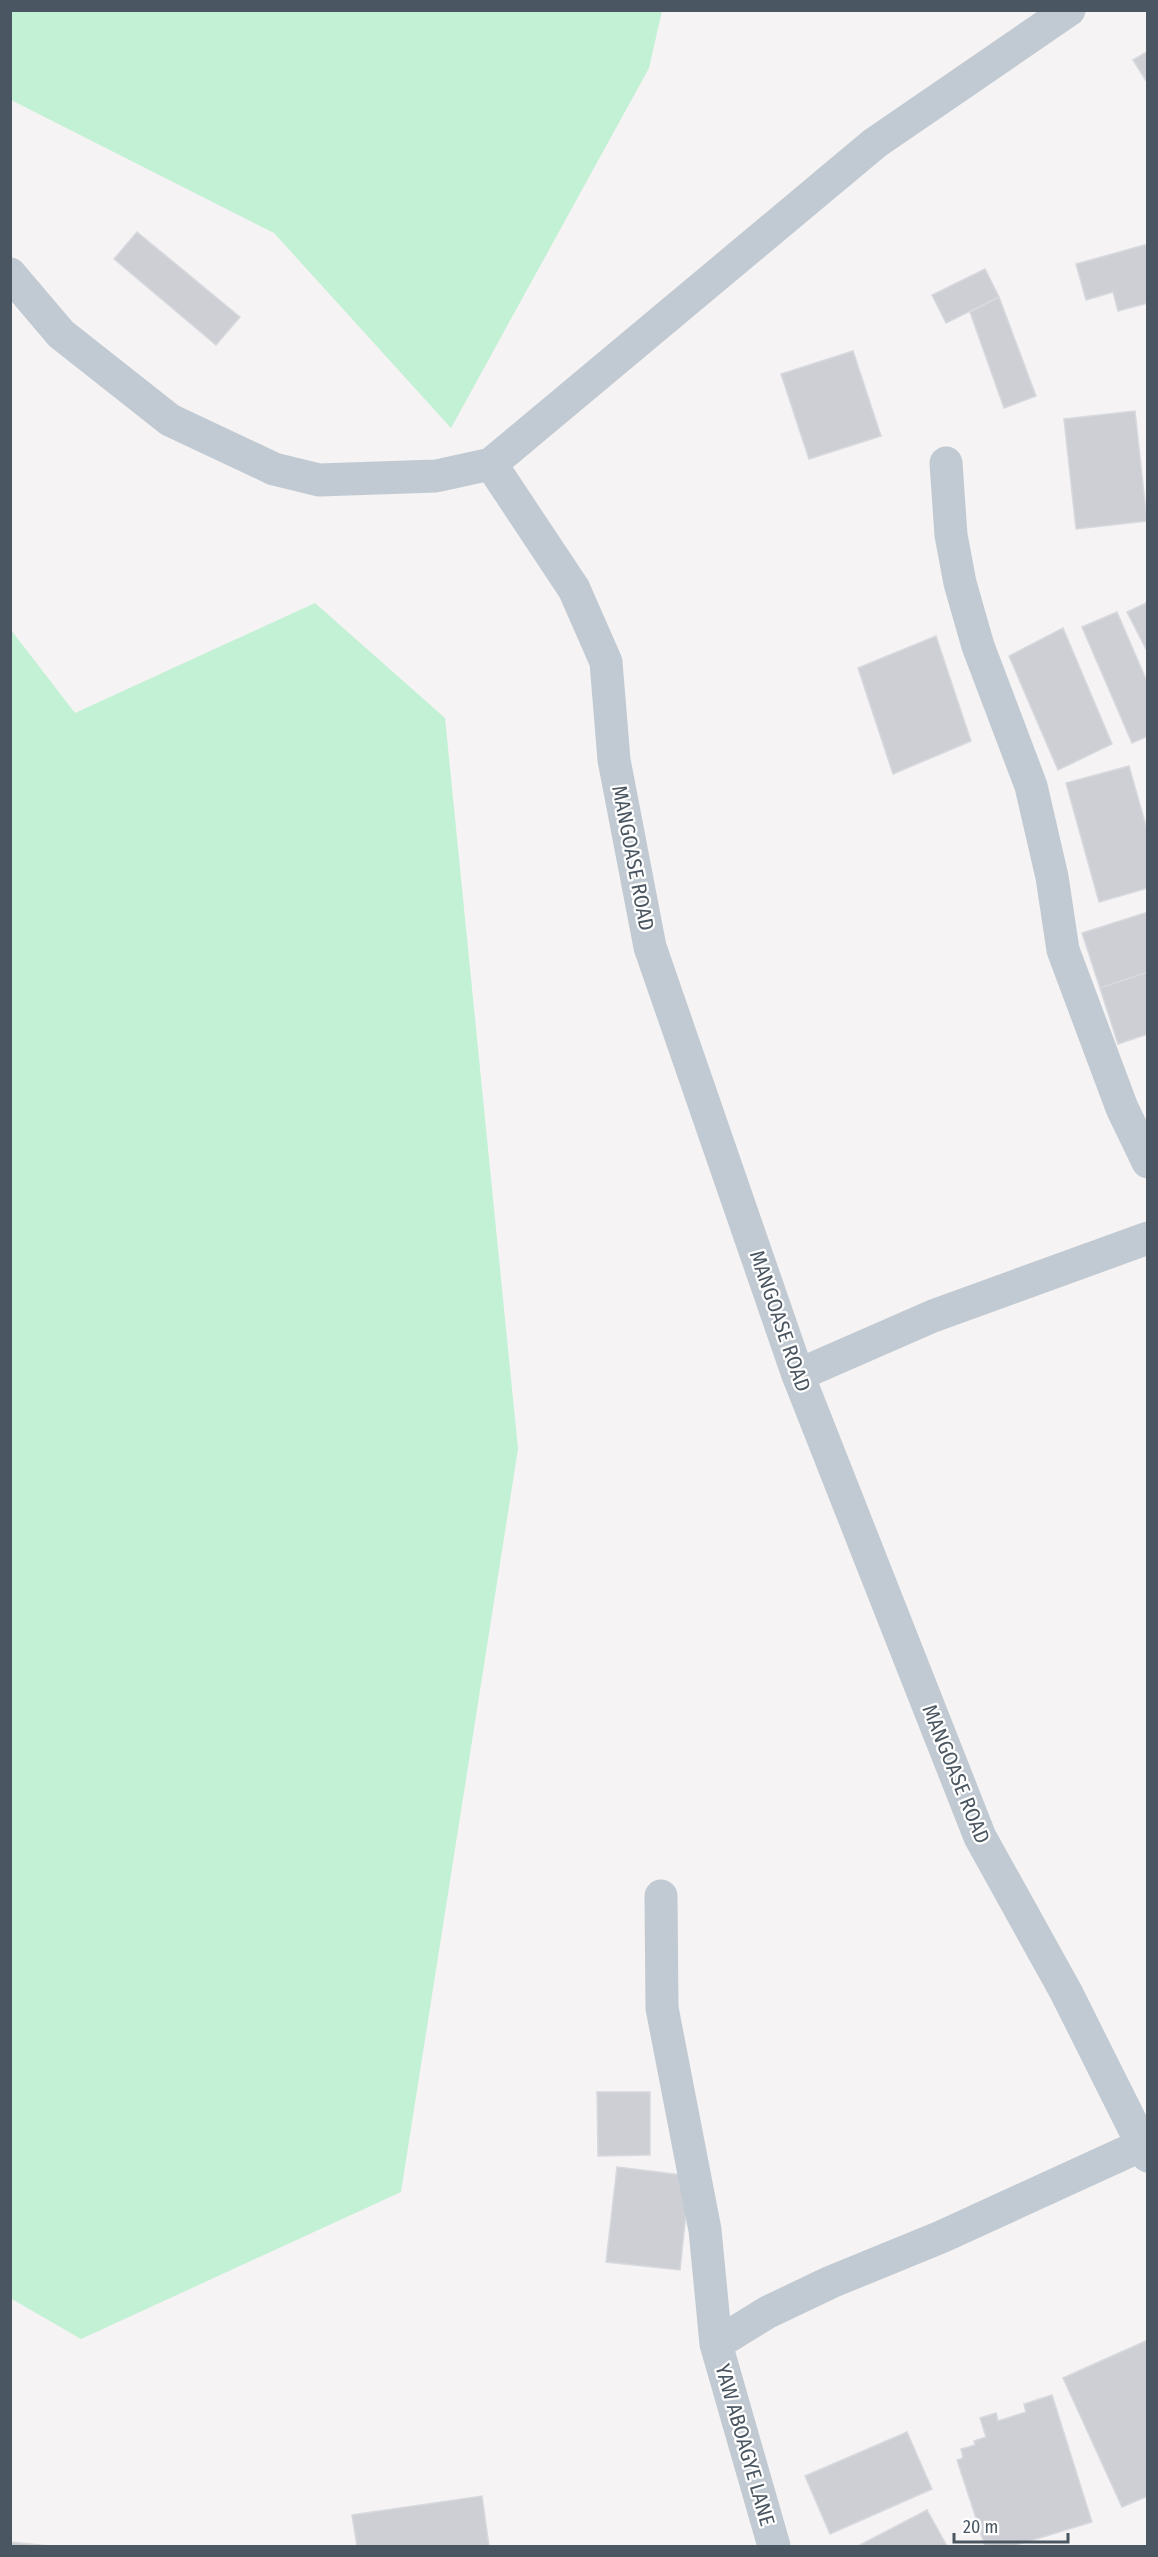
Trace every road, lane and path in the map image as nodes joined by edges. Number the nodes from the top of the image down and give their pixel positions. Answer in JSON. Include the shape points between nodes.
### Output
{"nodes":[{"id":1,"x":1069,"y":10,"type":"edge"},
{"id":2,"x":10,"y":274,"type":"edge"},
{"id":3,"x":946,"y":463,"type":"dead end"},
{"id":4,"x":491,"y":464,"type":"junction"},
{"id":5,"x":1148,"y":1162,"type":"edge"},
{"id":6,"x":1148,"y":1238,"type":"edge"},
{"id":7,"x":798,"y":1375,"type":"junction"},
{"id":8,"x":661,"y":1896,"type":"dead end"},
{"id":9,"x":1145,"y":2150,"type":"edge"},
{"id":10,"x":716,"y":2344,"type":"junction"},
{"id":11,"x":774,"y":2547,"type":"edge"}],
"edges":[{"from":1,"to":4,"type":"street","via":[[875,143]]},
{"from":2,"to":4,"type":"street","via":[[62,334],[170,420],[274,469],[319,480],[436,476]]},
{"from":3,"to":5,"type":"street","via":[[951,535],[960,583],[978,646],[1031,786],[1052,877],[1063,951],[1122,1108]]},
{"from":4,"to":7,"type":"street","name":"MANGOASE ROAD","via":[[574,589],[606,662],[614,760],[650,947]]},
{"from":6,"to":7,"type":"street","via":[[933,1316]]},
{"from":7,"to":9,"type":"street","name":"MANGOASE ROAD","via":[[980,1837]]},
{"from":8,"to":10,"type":"street","name":"YAW ABOAGYE LANE","via":[[662,2008],[705,2230]]},
{"from":9,"to":10,"type":"street","via":[[831,2282],[768,2312]]},
{"from":10,"to":11,"type":"street","name":"YAW ABOAGYE LANE"}]}
